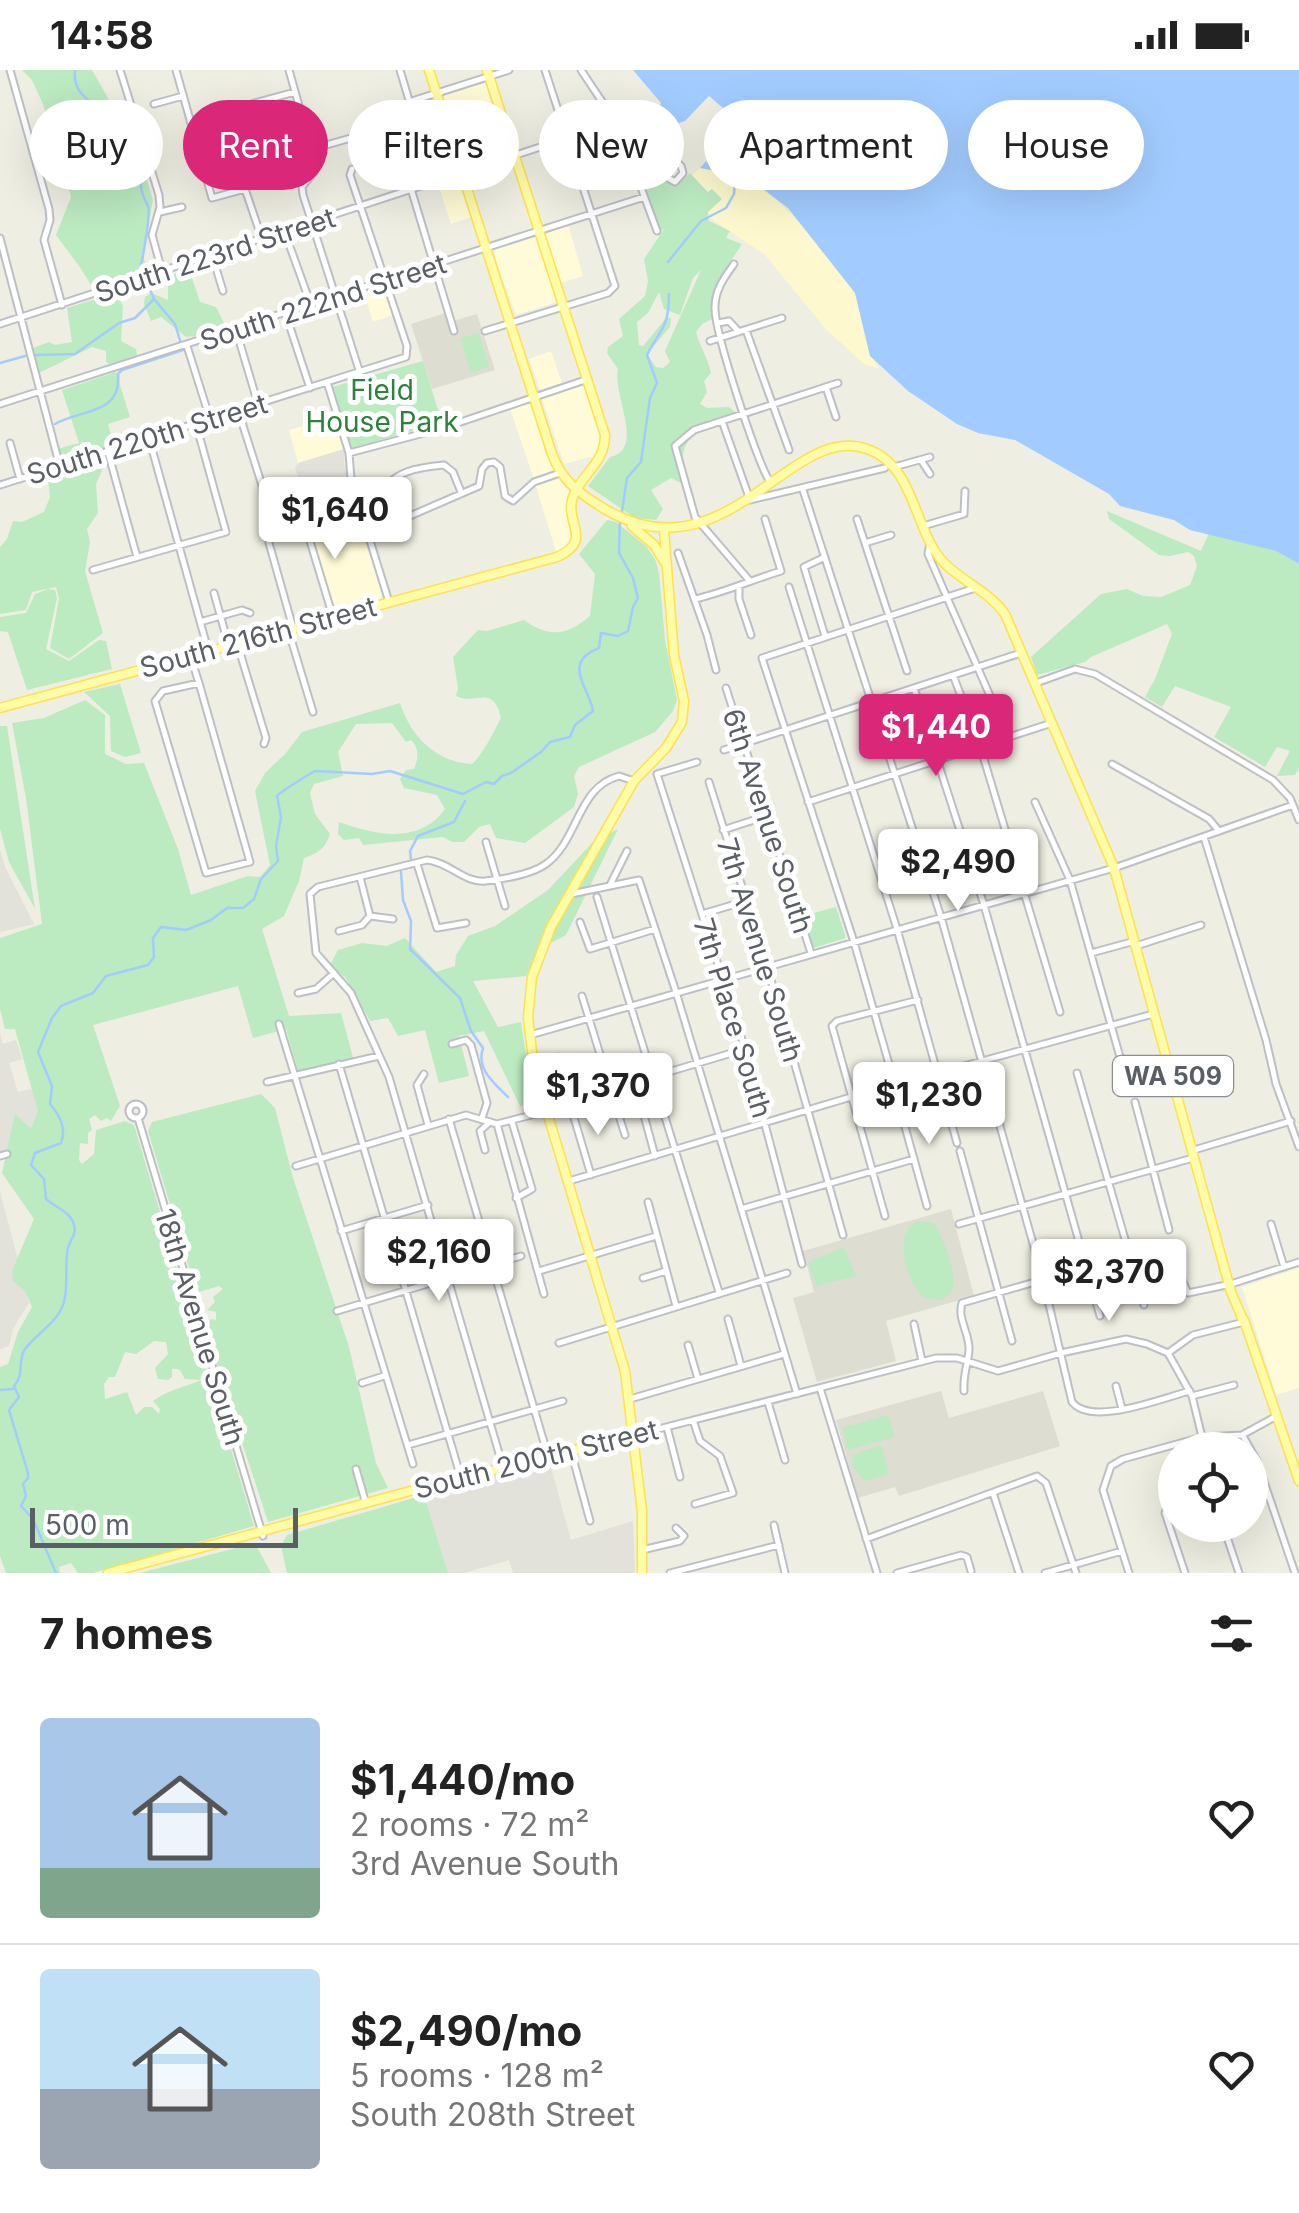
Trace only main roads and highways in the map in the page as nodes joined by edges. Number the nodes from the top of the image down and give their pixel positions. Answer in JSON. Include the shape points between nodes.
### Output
{"nodes":[{"id":1,"x":429,"y":70,"type":"edge"},
{"id":2,"x":488,"y":73,"type":"edge"},
{"id":3,"x":576,"y":491,"type":"junction"},
{"id":4,"x":629,"y":523,"type":"junction"},
{"id":5,"x":664,"y":530,"type":"junction"},
{"id":6,"x":670,"y":580,"type":"junction"},
{"id":7,"x":0,"y":708,"type":"edge"},
{"id":8,"x":635,"y":1435,"type":"junction"},
{"id":9,"x":1295,"y":1455,"type":"edge"},
{"id":10,"x":1299,"y":1481,"type":"edge"},
{"id":11,"x":108,"y":1573,"type":"edge"},
{"id":12,"x":642,"y":1573,"type":"edge"}],
"edges":[{"from":1,"to":3,"type":"main road","via":[[560,473]]},
{"from":2,"to":3,"type":"main road","via":[[605,436],[603,453]]},
{"from":3,"to":4,"type":"main road"},
{"from":3,"to":7,"type":"main road","name":"South 216th Street","via":[[571,510],[578,534],[562,555]]},
{"from":4,"to":5,"type":"main road"},
{"from":4,"to":6,"type":"main road","via":[[661,554]]},
{"from":5,"to":6,"type":"main road"},
{"from":5,"to":9,"type":"main road","number":"WA 509","via":[[750,500],[821,450],[864,448],[890,468],[952,571],[1005,614],[1114,868],[1240,1318]]},
{"from":6,"to":8,"type":"main road","via":[[684,714],[666,748],[634,781],[544,942],[532,977],[529,1036],[613,1326]]},
{"from":8,"to":11,"type":"main road","name":"South 200th Street"},
{"from":8,"to":12,"type":"main road"},
{"from":9,"to":10,"type":"main road","number":"WA 509"}]}
